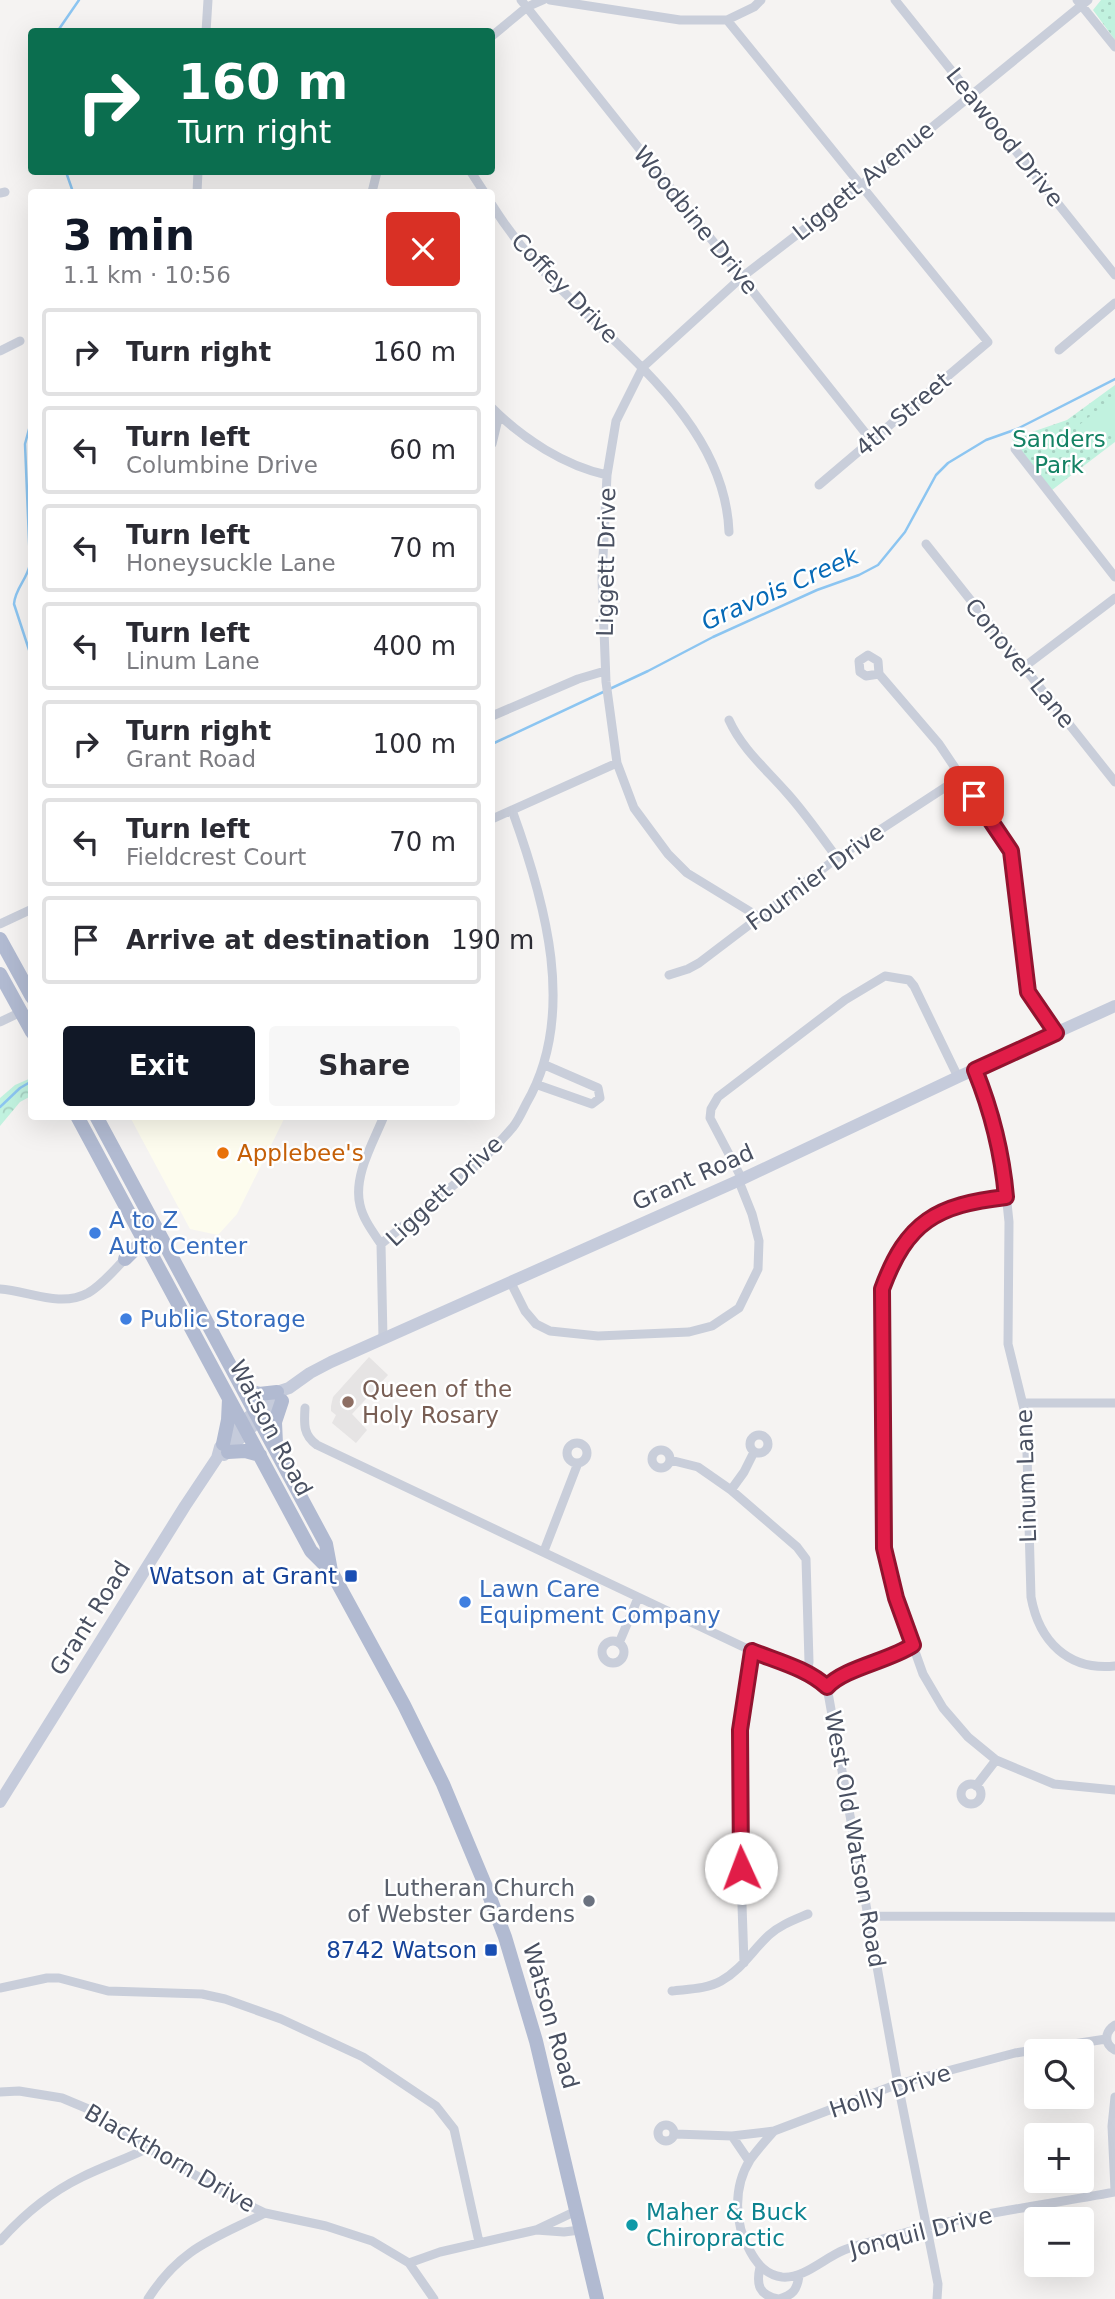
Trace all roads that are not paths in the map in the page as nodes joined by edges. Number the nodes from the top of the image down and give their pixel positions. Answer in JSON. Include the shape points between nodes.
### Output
{"nodes":[{"id":1,"x":208,"y":0,"type":"edge"},
{"id":2,"x":543,"y":0,"type":"edge"},
{"id":3,"x":551,"y":0,"type":"edge"},
{"id":4,"x":761,"y":0,"type":"edge"},
{"id":5,"x":895,"y":0,"type":"edge"},
{"id":6,"x":1082,"y":2,"type":"edge"},
{"id":7,"x":524,"y":4,"type":"edge"},
{"id":8,"x":727,"y":20,"type":"junction"},
{"id":9,"x":538,"y":21,"type":"junction"},
{"id":10,"x":206,"y":28,"type":"edge"},
{"id":11,"x":495,"y":33,"type":"edge"},
{"id":12,"x":1115,"y":47,"type":"edge"},
{"id":13,"x":971,"y":94,"type":"junction"},
{"id":14,"x":860,"y":186,"type":"junction"},
{"id":15,"x":495,"y":210,"type":"edge"},
{"id":16,"x":1115,"y":275,"type":"edge"},
{"id":17,"x":742,"y":277,"type":"junction"},
{"id":18,"x":1115,"y":303,"type":"edge"},
{"id":19,"x":20,"y":341,"type":"dead end"},
{"id":20,"x":1059,"y":350,"type":"dead end"},
{"id":21,"x":0,"y":351,"type":"edge"},
{"id":22,"x":643,"y":367,"type":"junction"},
{"id":23,"x":495,"y":412,"type":"edge"},
{"id":24,"x":871,"y":440,"type":"junction"},
{"id":25,"x":1015,"y":449,"type":"dead end"},
{"id":26,"x":607,"y":475,"type":"junction"},
{"id":27,"x":819,"y":485,"type":"dead end"},
{"id":28,"x":729,"y":532,"type":"dead end"},
{"id":29,"x":926,"y":544,"type":"dead end"},
{"id":30,"x":1115,"y":577,"type":"edge"},
{"id":31,"x":1115,"y":598,"type":"edge"},
{"id":32,"x":1024,"y":667,"type":"junction"},
{"id":33,"x":605,"y":671,"type":"junction"},
{"id":34,"x":879,"y":674,"type":"dead end"},
{"id":35,"x":495,"y":715,"type":"edge"},
{"id":36,"x":729,"y":720,"type":"dead end"},
{"id":37,"x":617,"y":763,"type":"junction"},
{"id":38,"x":961,"y":777,"type":"junction"},
{"id":39,"x":1115,"y":782,"type":"edge"},
{"id":40,"x":512,"y":810,"type":"junction"},
{"id":41,"x":495,"y":818,"type":"edge"},
{"id":42,"x":837,"y":858,"type":"junction"},
{"id":43,"x":28,"y":911,"type":"edge"},
{"id":44,"x":759,"y":917,"type":"junction"},
{"id":45,"x":0,"y":923,"type":"edge"},
{"id":46,"x":0,"y":939,"type":"edge"},
{"id":47,"x":0,"y":974,"type":"edge"},
{"id":48,"x":669,"y":975,"type":"dead end"},
{"id":49,"x":28,"y":990,"type":"edge"},
{"id":50,"x":1115,"y":1006,"type":"edge"},
{"id":51,"x":21,"y":1012,"type":"junction"},
{"id":52,"x":0,"y":1023,"type":"edge"},
{"id":53,"x":28,"y":1025,"type":"edge"},
{"id":54,"x":1056,"y":1033,"type":"junction"},
{"id":55,"x":545,"y":1065,"type":"junction"},
{"id":56,"x":975,"y":1070,"type":"junction"},
{"id":57,"x":958,"y":1077,"type":"junction"},
{"id":58,"x":538,"y":1085,"type":"junction"},
{"id":59,"x":79,"y":1120,"type":"edge"},
{"id":60,"x":98,"y":1120,"type":"edge"},
{"id":61,"x":382,"y":1120,"type":"edge"},
{"id":62,"x":740,"y":1179,"type":"junction"},
{"id":63,"x":1006,"y":1197,"type":"junction"},
{"id":64,"x":145,"y":1227,"type":"junction"},
{"id":65,"x":381,"y":1244,"type":"junction"},
{"id":66,"x":152,"y":1256,"type":"junction"},
{"id":67,"x":125,"y":1259,"type":"junction"},
{"id":68,"x":511,"y":1283,"type":"junction"},
{"id":69,"x":0,"y":1289,"type":"edge"},
{"id":70,"x":383,"y":1338,"type":"junction"},
{"id":71,"x":243,"y":1389,"type":"junction"},
{"id":72,"x":283,"y":1394,"type":"junction"},
{"id":73,"x":229,"y":1398,"type":"junction"},
{"id":74,"x":1024,"y":1403,"type":"junction"},
{"id":75,"x":1115,"y":1403,"type":"edge"},
{"id":76,"x":305,"y":1408,"type":"dead end"},
{"id":77,"x":258,"y":1415,"type":"junction"},
{"id":78,"x":245,"y":1427,"type":"junction"},
{"id":79,"x":223,"y":1451,"type":"junction"},
{"id":80,"x":277,"y":1452,"type":"junction"},
{"id":81,"x":754,"y":1452,"type":"dead end"},
{"id":82,"x":260,"y":1455,"type":"junction"},
{"id":83,"x":670,"y":1460,"type":"dead end"},
{"id":84,"x":578,"y":1463,"type":"dead end"},
{"id":85,"x":731,"y":1490,"type":"junction"},
{"id":86,"x":544,"y":1551,"type":"junction"},
{"id":87,"x":331,"y":1571,"type":"junction"},
{"id":88,"x":638,"y":1598,"type":"junction"},
{"id":89,"x":619,"y":1643,"type":"dead end"},
{"id":90,"x":913,"y":1645,"type":"junction"},
{"id":91,"x":752,"y":1651,"type":"junction"},
{"id":92,"x":1115,"y":1666,"type":"edge"},
{"id":93,"x":807,"y":1674,"type":"junction"},
{"id":94,"x":827,"y":1687,"type":"junction"},
{"id":95,"x":996,"y":1760,"type":"junction"},
{"id":96,"x":976,"y":1786,"type":"dead end"},
{"id":97,"x":1115,"y":1790,"type":"edge"},
{"id":98,"x":0,"y":1802,"type":"edge"},
{"id":99,"x":808,"y":1914,"type":"dead end"},
{"id":100,"x":868,"y":1916,"type":"junction"},
{"id":101,"x":1115,"y":1917,"type":"edge"},
{"id":102,"x":744,"y":1963,"type":"junction"},
{"id":103,"x":0,"y":1988,"type":"edge"},
{"id":104,"x":672,"y":1992,"type":"dead end"},
{"id":105,"x":1115,"y":2025,"type":"edge"},
{"id":106,"x":1106,"y":2039,"type":"junction"},
{"id":107,"x":1115,"y":2050,"type":"edge"},
{"id":108,"x":898,"y":2084,"type":"junction"},
{"id":109,"x":0,"y":2092,"type":"edge"},
{"id":110,"x":1115,"y":2097,"type":"edge"},
{"id":111,"x":774,"y":2131,"type":"junction"},
{"id":112,"x":675,"y":2134,"type":"dead end"},
{"id":113,"x":732,"y":2136,"type":"junction"},
{"id":114,"x":148,"y":2147,"type":"junction"},
{"id":115,"x":749,"y":2161,"type":"junction"},
{"id":116,"x":1115,"y":2191,"type":"edge"},
{"id":117,"x":576,"y":2211,"type":"junction"},
{"id":118,"x":265,"y":2213,"type":"junction"},
{"id":119,"x":926,"y":2226,"type":"junction"},
{"id":120,"x":536,"y":2230,"type":"junction"},
{"id":121,"x":580,"y":2230,"type":"junction"},
{"id":122,"x":0,"y":2241,"type":"edge"},
{"id":123,"x":479,"y":2242,"type":"junction"},
{"id":124,"x":409,"y":2263,"type":"junction"},
{"id":125,"x":760,"y":2267,"type":"junction"},
{"id":126,"x":799,"y":2276,"type":"junction"},
{"id":127,"x":148,"y":2299,"type":"edge"},
{"id":128,"x":434,"y":2299,"type":"edge"},
{"id":129,"x":597,"y":2299,"type":"edge"},
{"id":130,"x":778,"y":2299,"type":"edge"},
{"id":131,"x":937,"y":2299,"type":"edge"}],
"edges":[{"from":1,"to":10,"type":"street"},
{"from":2,"to":7,"type":"street"},
{"from":3,"to":8,"type":"street","via":[[680,20]]},
{"from":3,"to":9,"type":"street","via":[[541,7]]},
{"from":4,"to":8,"type":"street"},
{"from":5,"to":13,"type":"street","name":"Leawood Drive"},
{"from":6,"to":12,"type":"street"},
{"from":6,"to":13,"type":"street","name":"Liggett Avenue"},
{"from":7,"to":9,"type":"street","name":"Woodbine Drive"},
{"from":7,"to":11,"type":"street"},
{"from":8,"to":14,"type":"street"},
{"from":9,"to":17,"type":"street","name":"Woodbine Drive"},
{"from":13,"to":14,"type":"street","name":"Liggett Avenue"},
{"from":13,"to":16,"type":"street","name":"Leawood Drive"},
{"from":14,"to":17,"type":"street","name":"Liggett Avenue"},
{"from":14,"to":24,"type":"street","name":"4th Street","via":[[988,342]]},
{"from":15,"to":22,"type":"street","name":"Coffey Drive","via":[[547,276]]},
{"from":17,"to":22,"type":"street","name":"Liggett Avenue"},
{"from":17,"to":24,"type":"street","name":"Woodbine Drive"},
{"from":18,"to":20,"type":"street"},
{"from":19,"to":21,"type":"street"},
{"from":22,"to":26,"type":"street","name":"Liggett Drive","via":[[616,421]]},
{"from":22,"to":28,"type":"street","name":"Coffey Drive","via":[[713,464],[723,490]]},
{"from":23,"to":26,"type":"street","via":[[559,459]]},
{"from":24,"to":27,"type":"street","name":"4th Street"},
{"from":25,"to":30,"type":"street"},
{"from":26,"to":33,"type":"street","name":"Liggett Drive","via":[[602,578]]},
{"from":29,"to":32,"type":"street","name":"Conover Lane"},
{"from":31,"to":32,"type":"street"},
{"from":32,"to":39,"type":"street","name":"Conover Lane"},
{"from":33,"to":35,"type":"street"},
{"from":33,"to":37,"type":"street","name":"Liggett Drive"},
{"from":34,"to":38,"type":"street"},
{"from":36,"to":42,"type":"street","via":[[745,748],[789,794]]},
{"from":37,"to":40,"type":"street"},
{"from":37,"to":44,"type":"street","name":"Liggett Drive","via":[[634,808],[668,855],[687,873]]},
{"from":38,"to":42,"type":"street","name":"Fournier Drive"},
{"from":38,"to":54,"type":"street","via":[[1011,851],[1028,992]]},
{"from":40,"to":41,"type":"street"},
{"from":40,"to":55,"type":"street","name":"Liggett Drive","via":[[532,866],[554,979]]},
{"from":42,"to":44,"type":"street","name":"Fournier Drive"},
{"from":43,"to":45,"type":"street"},
{"from":44,"to":48,"type":"street","name":"Fournier Drive","via":[[699,963]]},
{"from":46,"to":49,"type":"main road"},
{"from":47,"to":51,"type":"main road"},
{"from":50,"to":54,"type":"street","name":"Grant Road"},
{"from":51,"to":52,"type":"street"},
{"from":51,"to":53,"type":"main road"},
{"from":54,"to":56,"type":"street","name":"Grant Road"},
{"from":55,"to":58,"type":"street","name":"Liggett Drive"},
{"from":55,"to":58,"type":"street","via":[[598,1088],[600,1098],[583,1103]]},
{"from":56,"to":57,"type":"street","name":"Grant Road"},
{"from":56,"to":63,"type":"street","name":"Linum Lane","via":[[1000,1144]]},
{"from":57,"to":62,"type":"street","name":"Grant Road"},
{"from":57,"to":62,"type":"street","via":[[914,986],[909,980],[885,976],[845,1000],[718,1097],[710,1118]]},
{"from":58,"to":65,"type":"street","name":"Liggett Drive","via":[[514,1126],[456,1183]]},
{"from":59,"to":64,"type":"main road","name":"Watson Road"},
{"from":60,"to":64,"type":"main road","name":"Watson Road"},
{"from":61,"to":65,"type":"street","via":[[358,1189],[365,1219]]},
{"from":62,"to":68,"type":"street","name":"Grant Road"},
{"from":62,"to":68,"type":"street","via":[[760,1241],[758,1269],[739,1308],[712,1326],[689,1332],[598,1336],[550,1331],[525,1311]]},
{"from":63,"to":74,"type":"street","name":"Linum Lane","via":[[1008,1344]]},
{"from":63,"to":90,"type":"street","via":[[953,1206],[934,1215],[902,1245],[882,1289],[884,1548]]},
{"from":64,"to":66,"type":"main road","name":"Watson Road"},
{"from":64,"to":67,"type":"main road"},
{"from":64,"to":71,"type":"main road","name":"Watson Road"},
{"from":65,"to":70,"type":"street","name":"Liggett Drive"},
{"from":66,"to":67,"type":"main road"},
{"from":66,"to":73,"type":"main road","name":"Watson Road"},
{"from":67,"to":69,"type":"street","via":[[99,1285],[75,1298],[59,1300]]},
{"from":68,"to":70,"type":"street","name":"Grant Road"},
{"from":70,"to":72,"type":"street","name":"Grant Road","via":[[310,1373]]},
{"from":71,"to":72,"type":"main road"},
{"from":71,"to":77,"type":"main road","name":"Watson Road"},
{"from":72,"to":77,"type":"street","name":"Grant Road"},
{"from":72,"to":80,"type":"main road","via":[[275,1422]]},
{"from":73,"to":78,"type":"main road","name":"Watson Road"},
{"from":73,"to":79,"type":"main road"},
{"from":74,"to":75,"type":"street"},
{"from":74,"to":92,"type":"street","name":"Linum Lane","via":[[1034,1614],[1059,1654],[1101,1668]]},
{"from":76,"to":86,"type":"street","name":"West Old Watson Road","via":[[304,1429],[317,1445]]},
{"from":77,"to":78,"type":"street","name":"Grant Road"},
{"from":77,"to":80,"type":"main road","name":"Watson Road"},
{"from":78,"to":79,"type":"street","name":"Grant Road"},
{"from":78,"to":82,"type":"main road","name":"Watson Road"},
{"from":79,"to":82,"type":"main road"},
{"from":79,"to":98,"type":"street","name":"Grant Road"},
{"from":80,"to":87,"type":"main road","name":"Watson Road","via":[[326,1544]]},
{"from":81,"to":85,"type":"street"},
{"from":82,"to":87,"type":"main road","name":"Watson Road","via":[[311,1551]]},
{"from":83,"to":85,"type":"street","via":[[698,1467]]},
{"from":84,"to":86,"type":"street"},
{"from":85,"to":93,"type":"street","via":[[806,1559]]},
{"from":86,"to":88,"type":"street","name":"West Old Watson Road"},
{"from":87,"to":117,"type":"main road","name":"Watson Road","via":[[431,1758],[486,1887],[529,2015]]},
{"from":88,"to":89,"type":"street"},
{"from":88,"to":91,"type":"street","name":"West Old Watson Road"},
{"from":90,"to":94,"type":"street"},
{"from":90,"to":95,"type":"street","via":[[943,1708]]},
{"from":91,"to":93,"type":"street","name":"West Old Watson Road"},
{"from":91,"to":102,"type":"street","via":[[740,1730],[738,1787]]},
{"from":93,"to":94,"type":"street","name":"West Old Watson Road"},
{"from":94,"to":100,"type":"street","name":"West Old Watson Road"},
{"from":95,"to":96,"type":"street"},
{"from":95,"to":97,"type":"street","via":[[1054,1784]]},
{"from":99,"to":102,"type":"street","via":[[769,1935]]},
{"from":100,"to":101,"type":"street"},
{"from":100,"to":108,"type":"street","name":"West Old Watson Road"},
{"from":102,"to":104,"type":"street","via":[[720,1982]]},
{"from":103,"to":123,"type":"street","via":[[59,1978],[108,1991],[202,1994],[281,2019],[363,2057],[436,2106],[454,2129]]},
{"from":105,"to":106,"type":"street"},
{"from":106,"to":107,"type":"street"},
{"from":106,"to":108,"type":"street","name":"Holly Drive","via":[[1015,2053]]},
{"from":108,"to":111,"type":"street","name":"Holly Drive"},
{"from":108,"to":119,"type":"street","name":"West Old Watson Road"},
{"from":109,"to":114,"type":"street","name":"Blackthorn Drive","via":[[62,2098],[93,2110]]},
{"from":110,"to":116,"type":"street"},
{"from":111,"to":113,"type":"street","name":"Holly Drive"},
{"from":111,"to":115,"type":"street"},
{"from":112,"to":113,"type":"street","name":"Holly Drive"},
{"from":113,"to":115,"type":"street"},
{"from":114,"to":118,"type":"street","name":"Blackthorn Drive"},
{"from":114,"to":122,"type":"street","via":[[50,2194]]},
{"from":115,"to":125,"type":"street","via":[[737,2207],[739,2225]]},
{"from":116,"to":119,"type":"street","name":"Jonquil Drive"},
{"from":117,"to":120,"type":"street"},
{"from":117,"to":121,"type":"main road","name":"Watson Road"},
{"from":118,"to":124,"type":"street","name":"Blackthorn Drive","via":[[372,2241]]},
{"from":118,"to":127,"type":"street","via":[[202,2242],[174,2266]]},
{"from":119,"to":126,"type":"street","name":"Jonquil Drive","via":[[846,2249]]},
{"from":119,"to":131,"type":"street","name":"West Old Watson Road"},
{"from":120,"to":121,"type":"street"},
{"from":120,"to":123,"type":"street"},
{"from":121,"to":129,"type":"main road","name":"Watson Road"},
{"from":123,"to":124,"type":"street"},
{"from":124,"to":128,"type":"street"},
{"from":125,"to":126,"type":"street","via":[[780,2277]]},
{"from":125,"to":130,"type":"street","via":[[759,2289]]},
{"from":126,"to":130,"type":"street","name":"Jonquil Drive","via":[[790,2296]]}]}
